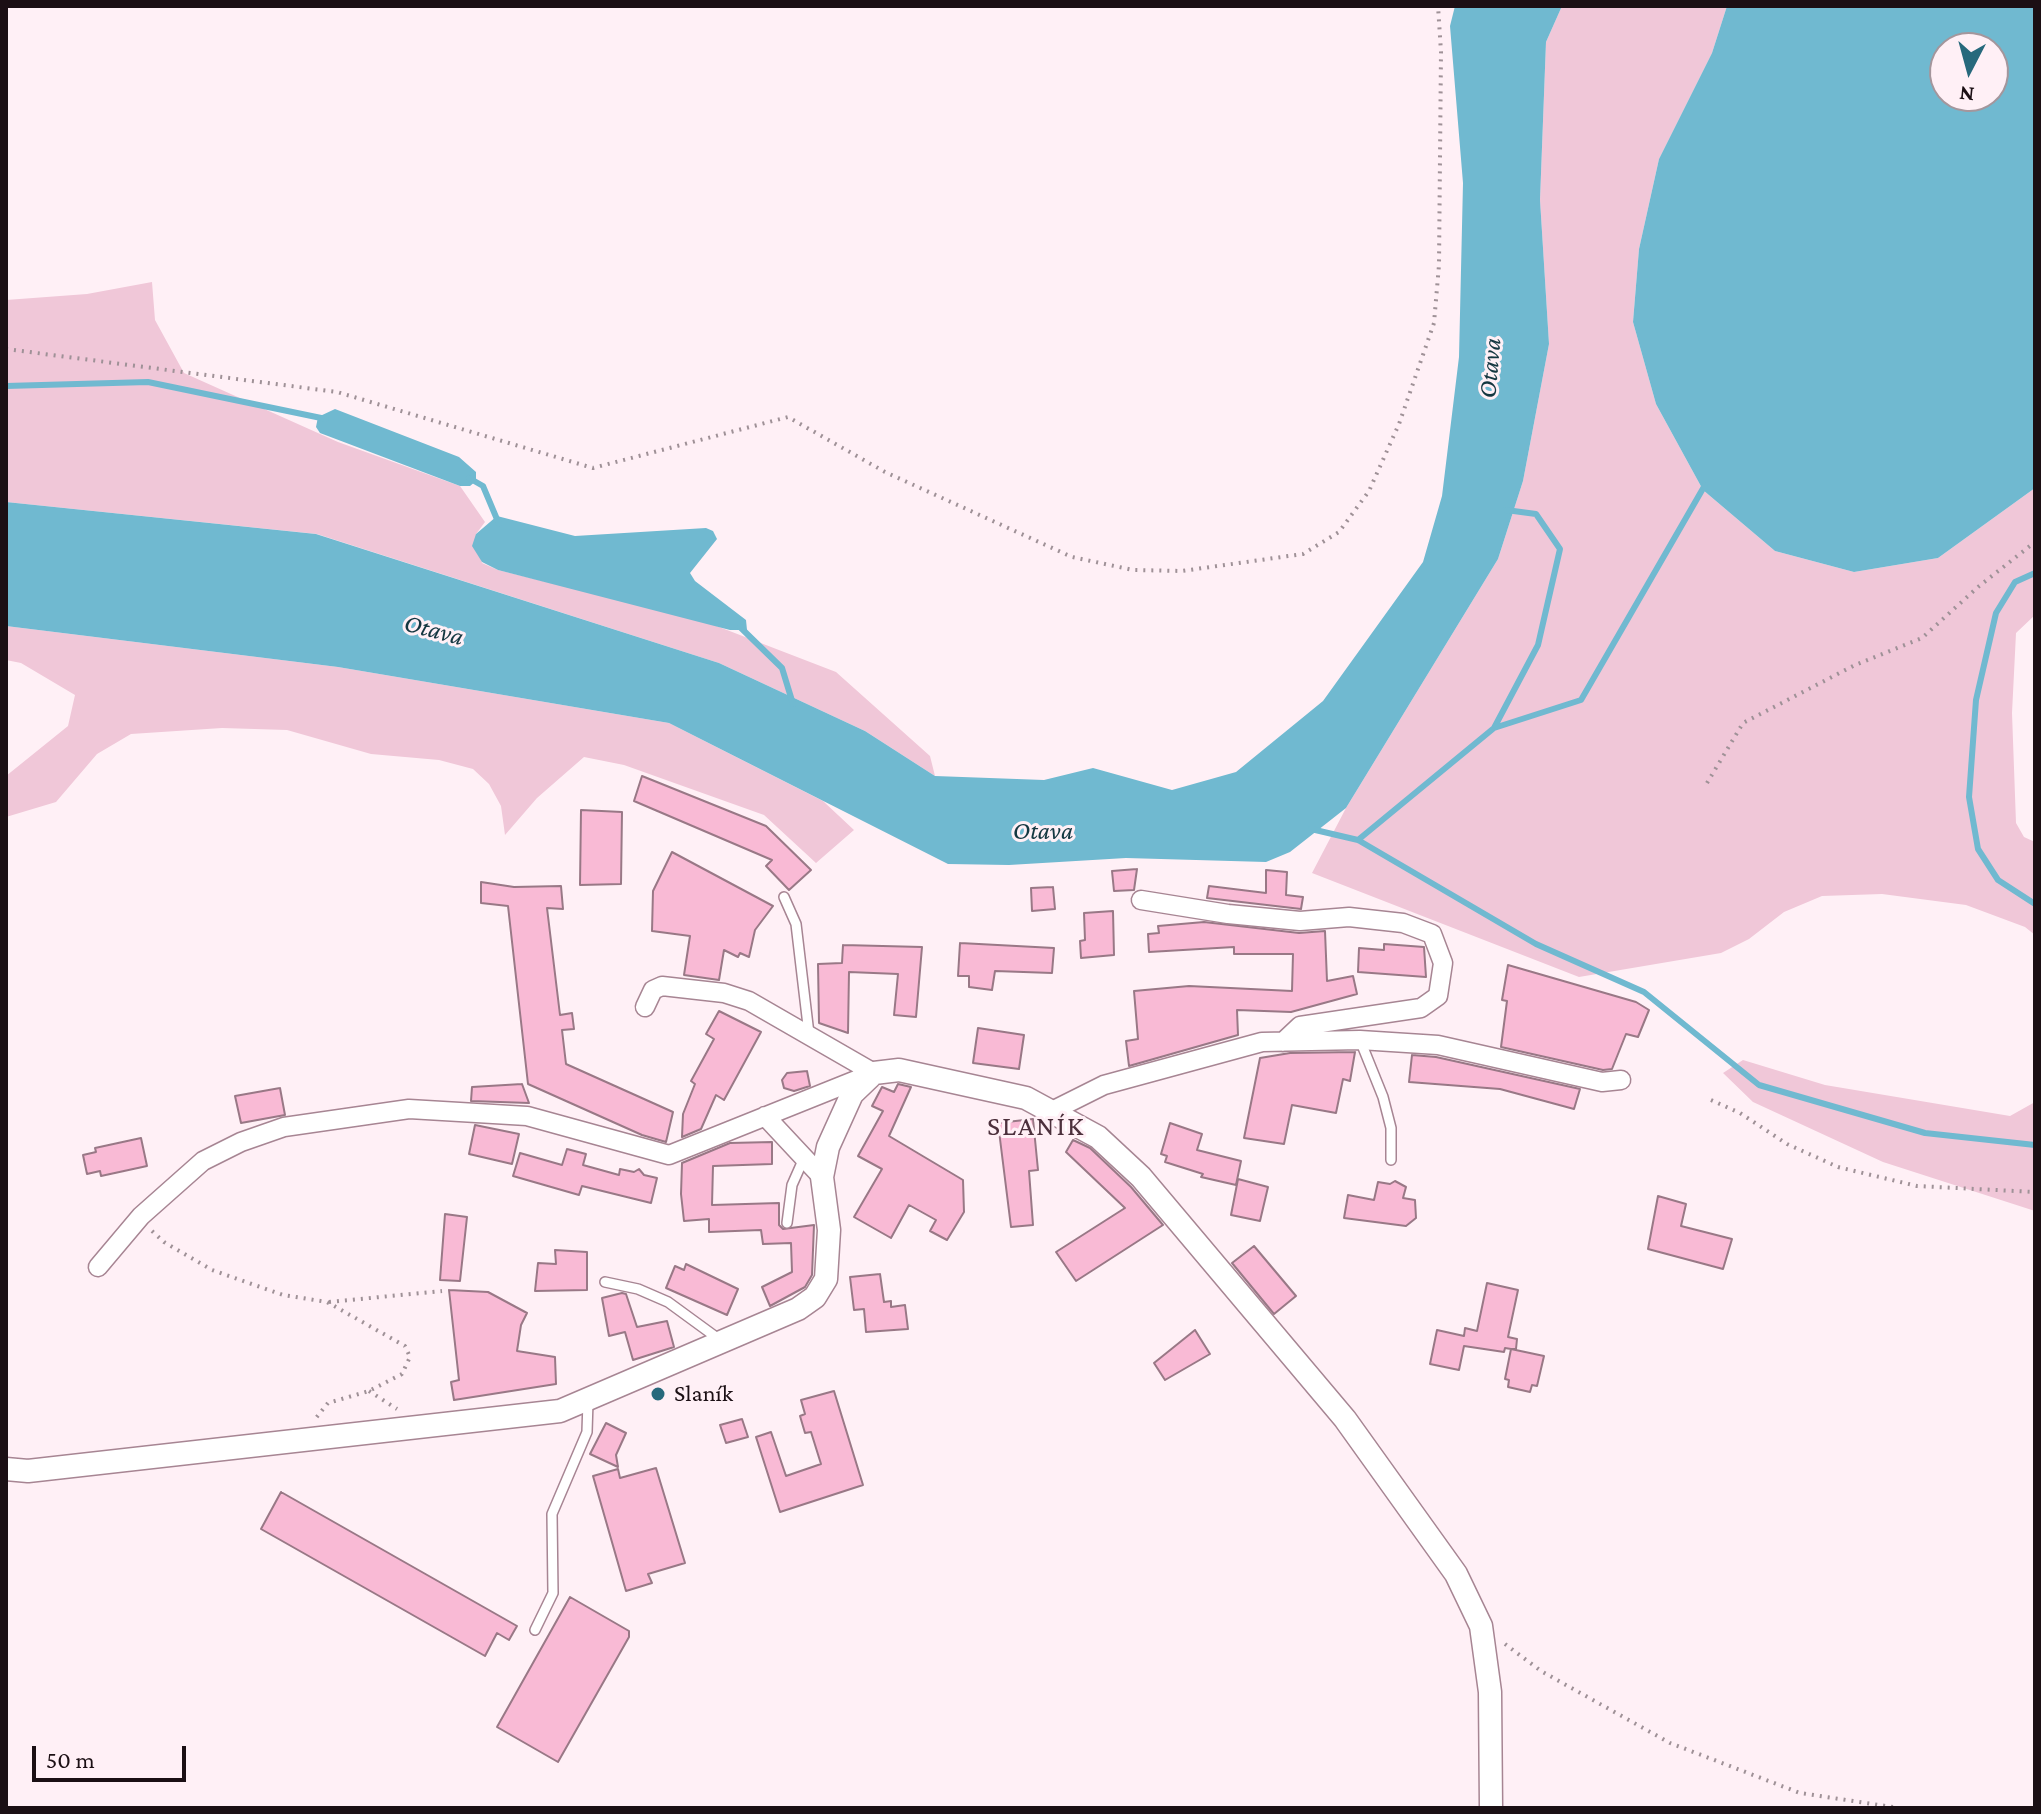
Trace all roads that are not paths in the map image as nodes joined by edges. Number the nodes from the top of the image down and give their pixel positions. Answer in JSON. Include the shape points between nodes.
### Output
{"nodes":[{"id":1,"x":784,"y":897,"type":"dead end"},
{"id":2,"x":1141,"y":900,"type":"dead end"},
{"id":3,"x":645,"y":1007,"type":"dead end"},
{"id":4,"x":809,"y":1034,"type":"junction"},
{"id":5,"x":1360,"y":1040,"type":"junction"},
{"id":6,"x":1283,"y":1042,"type":"junction"},
{"id":7,"x":874,"y":1073,"type":"junction"},
{"id":8,"x":1621,"y":1080,"type":"dead end"},
{"id":9,"x":1052,"y":1111,"type":"junction"},
{"id":10,"x":765,"y":1116,"type":"junction"},
{"id":11,"x":804,"y":1158,"type":"junction"},
{"id":12,"x":1391,"y":1160,"type":"dead end"},
{"id":13,"x":822,"y":1177,"type":"junction"},
{"id":14,"x":787,"y":1223,"type":"dead end"},
{"id":15,"x":98,"y":1267,"type":"dead end"},
{"id":16,"x":605,"y":1282,"type":"dead end"},
{"id":17,"x":722,"y":1342,"type":"junction"},
{"id":18,"x":588,"y":1399,"type":"junction"},
{"id":19,"x":6,"y":1469,"type":"edge"},
{"id":20,"x":535,"y":1630,"type":"dead end"},
{"id":21,"x":1491,"y":1808,"type":"edge"}],
"edges":[{"from":1,"to":4,"type":"lane","via":[[796,924]]},
{"from":2,"to":6,"type":"street","via":[[1273,918],[1403,923],[1432,934],[1443,963],[1438,996],[1421,1008],[1300,1026]]},
{"from":3,"to":4,"type":"street","via":[[653,990],[690,987],[749,1001]]},
{"from":4,"to":7,"type":"street"},
{"from":5,"to":6,"type":"street"},
{"from":5,"to":8,"type":"street","via":[[1438,1045],[1602,1082]]},
{"from":5,"to":12,"type":"lane","via":[[1386,1107]]},
{"from":6,"to":9,"type":"street","via":[[1262,1042],[1104,1085]]},
{"from":7,"to":9,"type":"street","via":[[899,1070],[933,1077],[1026,1098]]},
{"from":7,"to":10,"type":"street"},
{"from":7,"to":13,"type":"street","via":[[852,1094],[839,1118]]},
{"from":9,"to":21,"type":"street","via":[[1098,1137],[1141,1177],[1345,1419],[1456,1574],[1481,1626],[1490,1692]]},
{"from":10,"to":11,"type":"street"},
{"from":10,"to":15,"type":"street","via":[[669,1155],[527,1116],[409,1109],[284,1127],[203,1161],[141,1216]]},
{"from":11,"to":13,"type":"street"},
{"from":11,"to":14,"type":"lane","via":[[790,1194]]},
{"from":13,"to":17,"type":"street","via":[[829,1230],[826,1279],[815,1297],[798,1309]]},
{"from":16,"to":17,"type":"lane","via":[[668,1302]]},
{"from":17,"to":18,"type":"street"},
{"from":18,"to":19,"type":"street","via":[[560,1411],[28,1471]]},
{"from":18,"to":20,"type":"lane","via":[[587,1432],[552,1514],[553,1593]]}]}
